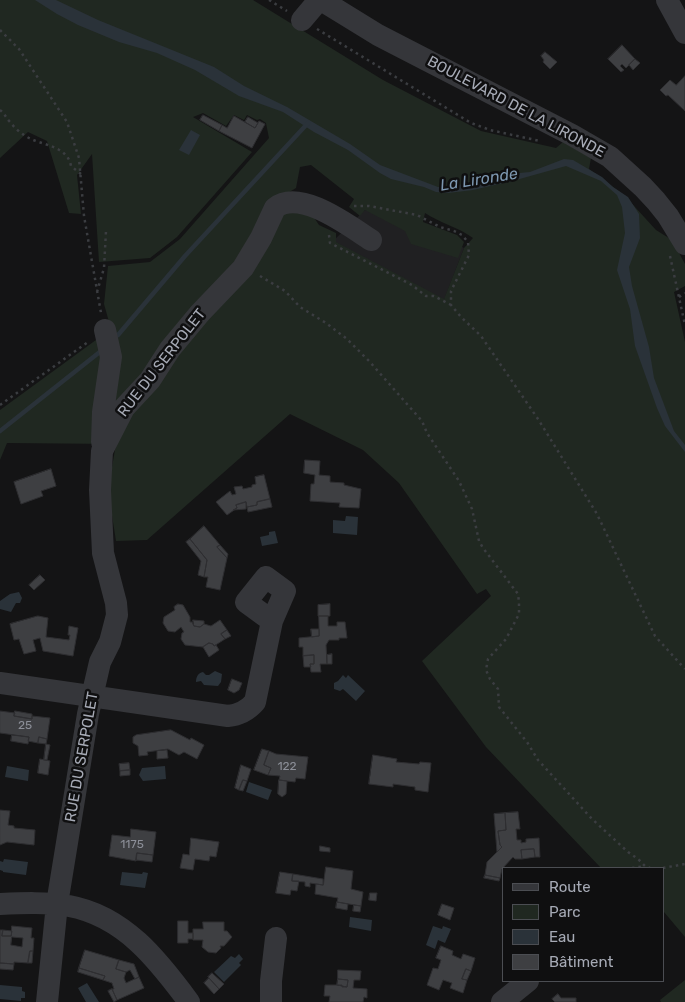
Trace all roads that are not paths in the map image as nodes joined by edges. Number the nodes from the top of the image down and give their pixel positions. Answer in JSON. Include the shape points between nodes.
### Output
{"nodes":[{"id":1,"x":320,"y":0,"type":"edge"},
{"id":2,"x":668,"y":0,"type":"edge"},
{"id":3,"x":302,"y":20,"type":"road end"},
{"id":4,"x":685,"y":33,"type":"edge"},
{"id":5,"x":371,"y":240,"type":"dead end"},
{"id":6,"x":677,"y":247,"type":"edge"},
{"id":7,"x":105,"y":330,"type":"road end"},
{"id":8,"x":102,"y":451,"type":"junction"},
{"id":9,"x":272,"y":621,"type":"dead end"},
{"id":10,"x":0,"y":683,"type":"edge"},
{"id":11,"x":92,"y":696,"type":"junction"},
{"id":12,"x":0,"y":904,"type":"edge"},
{"id":13,"x":57,"y":904,"type":"junction"},
{"id":14,"x":276,"y":938,"type":"dead end"},
{"id":15,"x":527,"y":982,"type":"edge"},
{"id":16,"x":47,"y":1002,"type":"edge"},
{"id":17,"x":189,"y":1002,"type":"edge"},
{"id":18,"x":271,"y":1002,"type":"edge"},
{"id":19,"x":502,"y":1002,"type":"edge"}],
"edges":[{"from":1,"to":3,"type":"street"},
{"from":1,"to":6,"type":"street","name":"BOULEVARD DE LA LIRONDE","via":[[378,35],[610,157],[643,187],[668,216]]},
{"from":2,"to":4,"type":"street"},
{"from":5,"to":8,"type":"street","name":"RUE DU SERPOLET","via":[[313,206],[289,202],[275,208],[243,268],[200,313],[170,349],[150,380],[124,408]]},
{"from":7,"to":8,"type":"street","via":[[111,357]]},
{"from":8,"to":11,"type":"street","name":"RUE DU SERPOLET","via":[[103,553],[117,615]]},
{"from":9,"to":11,"type":"street","via":[[255,702],[236,716]]},
{"from":10,"to":11,"type":"street"},
{"from":11,"to":13,"type":"street","name":"RUE DU SERPOLET"},
{"from":12,"to":13,"type":"street"},
{"from":13,"to":16,"type":"street","name":"RUE DU SERPOLET"},
{"from":13,"to":17,"type":"street","via":[[82,909],[113,922],[152,955]]},
{"from":14,"to":18,"type":"street"},
{"from":15,"to":19,"type":"street"}]}
